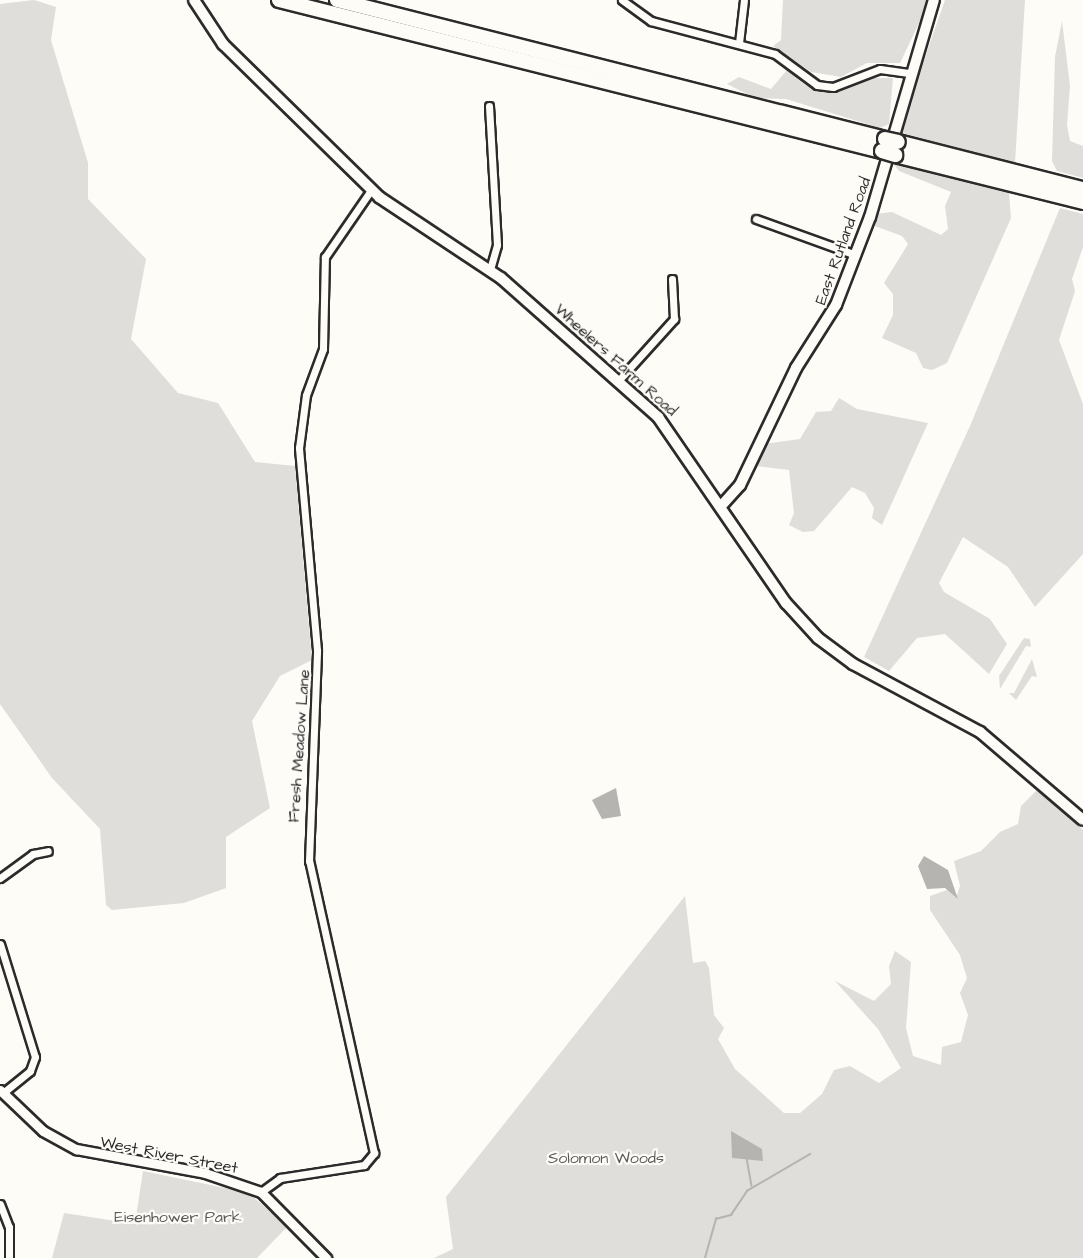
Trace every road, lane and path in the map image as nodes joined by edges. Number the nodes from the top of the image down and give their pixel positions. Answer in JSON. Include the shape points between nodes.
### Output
{"nodes":[{"id":1,"x":279,"y":0,"type":"edge"},
{"id":2,"x":337,"y":0,"type":"edge"},
{"id":3,"x":622,"y":0,"type":"edge"},
{"id":4,"x":744,"y":0,"type":"edge"},
{"id":5,"x":934,"y":0,"type":"edge"},
{"id":6,"x":195,"y":1,"type":"edge"},
{"id":7,"x":739,"y":43,"type":"junction"},
{"id":8,"x":909,"y":73,"type":"junction"},
{"id":9,"x":489,"y":106,"type":"dead end"},
{"id":10,"x":890,"y":147,"type":"junction"},
{"id":11,"x":1083,"y":189,"type":"edge"},
{"id":12,"x":371,"y":190,"type":"junction"},
{"id":13,"x":1083,"y":202,"type":"edge"},
{"id":14,"x":756,"y":219,"type":"dead end"},
{"id":15,"x":856,"y":255,"type":"junction"},
{"id":16,"x":490,"y":269,"type":"junction"},
{"id":17,"x":672,"y":279,"type":"dead end"},
{"id":18,"x":618,"y":381,"type":"junction"},
{"id":19,"x":722,"y":505,"type":"junction"},
{"id":20,"x":1083,"y":820,"type":"edge"},
{"id":21,"x":48,"y":851,"type":"dead end"},
{"id":22,"x":0,"y":878,"type":"edge"},
{"id":23,"x":0,"y":944,"type":"edge"},
{"id":24,"x":2,"y":1091,"type":"edge"},
{"id":25,"x":261,"y":1192,"type":"junction"},
{"id":26,"x":0,"y":1204,"type":"edge"},
{"id":27,"x":9,"y":1258,"type":"edge"},
{"id":28,"x":326,"y":1258,"type":"edge"}],
"edges":[{"from":1,"to":10,"type":"highway"},
{"from":2,"to":10,"type":"highway"},
{"from":3,"to":7,"type":"street","via":[[651,21]]},
{"from":4,"to":7,"type":"street"},
{"from":5,"to":8,"type":"main road","name":"East Rutland Road"},
{"from":6,"to":12,"type":"main road","name":"Wheelers Farm Road","via":[[223,44]]},
{"from":7,"to":8,"type":"street","via":[[775,54],[808,82],[825,87],[873,71]]},
{"from":8,"to":15,"type":"main road","name":"East Rutland Road"},
{"from":9,"to":16,"type":"street","via":[[497,245]]},
{"from":10,"to":11,"type":"highway"},
{"from":10,"to":13,"type":"highway"},
{"from":12,"to":16,"type":"main road","name":"Wheelers Farm Road","via":[[407,219]]},
{"from":12,"to":25,"type":"street","name":"Fresh Meadow Lane","via":[[326,257],[323,349],[304,403],[299,448],[318,664],[308,849],[328,963],[374,1153],[364,1165],[280,1178]]},
{"from":14,"to":15,"type":"street"},
{"from":15,"to":19,"type":"main road","name":"East Rutland Road","via":[[833,312],[796,368],[745,476]]},
{"from":16,"to":18,"type":"main road","name":"Wheelers Farm Road"},
{"from":17,"to":18,"type":"street","via":[[674,319]]},
{"from":18,"to":19,"type":"main road","name":"Wheelers Farm Road","via":[[672,432]]},
{"from":19,"to":20,"type":"main road","name":"Wheelers Farm Road","via":[[786,603],[818,638],[863,670],[980,732]]},
{"from":21,"to":22,"type":"street","via":[[33,854]]},
{"from":23,"to":24,"type":"street","via":[[35,1057],[30,1071]]},
{"from":24,"to":25,"type":"street","name":"West River Street","via":[[43,1131],[82,1152],[205,1173]]},
{"from":25,"to":28,"type":"street","name":"West River Street"},
{"from":26,"to":27,"type":"street","via":[[9,1227]]}]}
